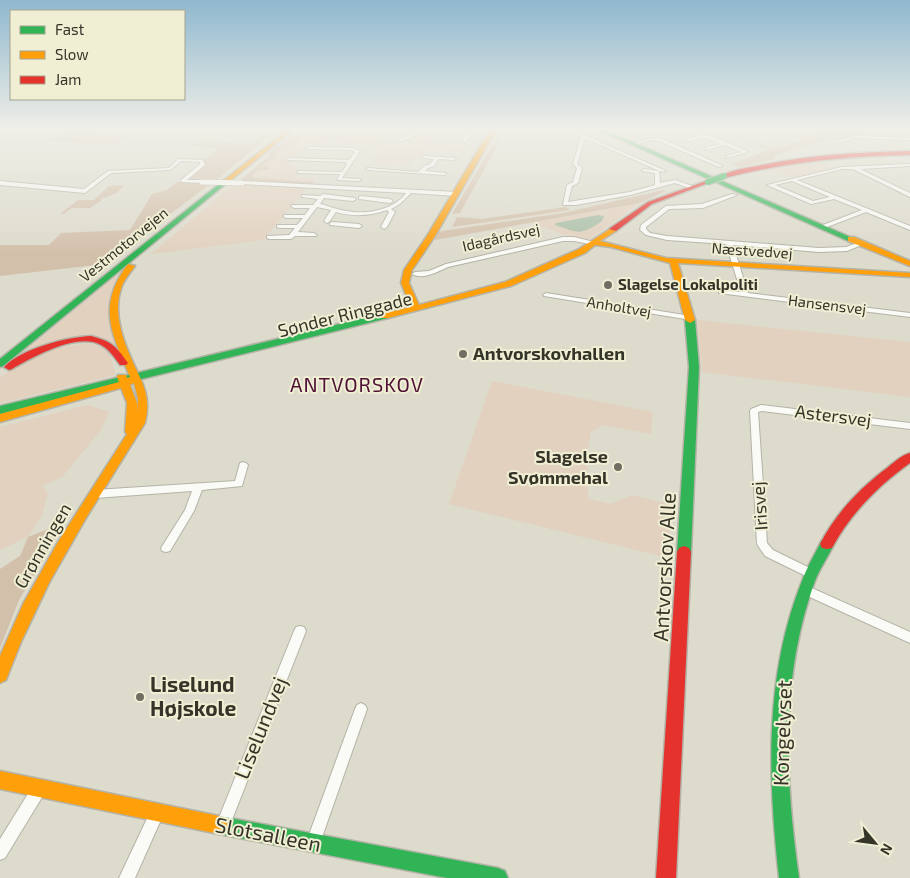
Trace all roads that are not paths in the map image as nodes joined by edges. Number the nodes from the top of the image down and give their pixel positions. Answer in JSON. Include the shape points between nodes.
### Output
{"nodes":[{"id":1,"x":131,"y":171,"type":"edge"},
{"id":2,"x":195,"y":171,"type":"edge"},
{"id":3,"x":231,"y":171,"type":"edge"},
{"id":4,"x":239,"y":171,"type":"edge"},
{"id":5,"x":365,"y":171,"type":"edge"},
{"id":6,"x":411,"y":171,"type":"edge"},
{"id":7,"x":469,"y":171,"type":"edge"},
{"id":8,"x":579,"y":171,"type":"edge"},
{"id":9,"x":650,"y":171,"type":"edge"},
{"id":10,"x":695,"y":171,"type":"edge"},
{"id":11,"x":722,"y":171,"type":"edge"},
{"id":12,"x":835,"y":171,"type":"edge"},
{"id":13,"x":861,"y":171,"type":"edge"},
{"id":14,"x":299,"y":172,"type":"dead end"},
{"id":15,"x":422,"y":172,"type":"joint"},
{"id":16,"x":343,"y":173,"type":"joint"},
{"id":17,"x":444,"y":174,"type":"dead end"},
{"id":18,"x":359,"y":180,"type":"junction"},
{"id":19,"x":793,"y":180,"type":"junction"},
{"id":20,"x":0,"y":183,"type":"edge"},
{"id":21,"x":658,"y":186,"type":"junction"},
{"id":22,"x":692,"y":187,"type":"junction"},
{"id":23,"x":354,"y":188,"type":"junction"},
{"id":24,"x":410,"y":191,"type":"junction"},
{"id":25,"x":456,"y":194,"type":"junction"},
{"id":26,"x":734,"y":195,"type":"dead end"},
{"id":27,"x":910,"y":195,"type":"edge"},
{"id":28,"x":304,"y":196,"type":"dead end"},
{"id":29,"x":835,"y":197,"type":"junction"},
{"id":30,"x":322,"y":198,"type":"junction"},
{"id":31,"x":361,"y":198,"type":"dead end"},
{"id":32,"x":353,"y":199,"type":"dead end"},
{"id":33,"x":374,"y":201,"type":"junction"},
{"id":34,"x":389,"y":204,"type":"junction"},
{"id":35,"x":294,"y":206,"type":"dead end"},
{"id":36,"x":315,"y":206,"type":"junction"},
{"id":37,"x":335,"y":209,"type":"junction"},
{"id":38,"x":867,"y":210,"type":"junction"},
{"id":39,"x":370,"y":212,"type":"junction"},
{"id":40,"x":357,"y":214,"type":"junction"},
{"id":41,"x":286,"y":216,"type":"dead end"},
{"id":42,"x":307,"y":217,"type":"junction"},
{"id":43,"x":910,"y":219,"type":"edge"},
{"id":44,"x":899,"y":223,"type":"junction"},
{"id":45,"x":279,"y":226,"type":"dead end"},
{"id":46,"x":359,"y":226,"type":"dead end"},
{"id":47,"x":825,"y":226,"type":"junction"},
{"id":48,"x":384,"y":227,"type":"dead end"},
{"id":49,"x":169,"y":228,"type":"junction"},
{"id":50,"x":299,"y":228,"type":"junction"},
{"id":51,"x":347,"y":228,"type":"junction"},
{"id":52,"x":910,"y":228,"type":"edge"},
{"id":53,"x":294,"y":234,"type":"junction"},
{"id":54,"x":314,"y":235,"type":"dead end"},
{"id":55,"x":269,"y":237,"type":"dead end"},
{"id":56,"x":428,"y":240,"type":"junction"},
{"id":57,"x":600,"y":243,"type":"junction"},
{"id":58,"x":729,"y":243,"type":"junction"},
{"id":59,"x":862,"y":243,"type":"junction"},
{"id":60,"x":673,"y":260,"type":"junction"},
{"id":61,"x":736,"y":264,"type":"junction"},
{"id":62,"x":910,"y":264,"type":"edge"},
{"id":63,"x":415,"y":274,"type":"junction"},
{"id":64,"x":910,"y":275,"type":"edge"},
{"id":65,"x":721,"y":292,"type":"dead end"},
{"id":66,"x":546,"y":295,"type":"dead end"},
{"id":67,"x":745,"y":295,"type":"junction"},
{"id":68,"x":422,"y":309,"type":"junction"},
{"id":69,"x":910,"y":315,"type":"edge"},
{"id":70,"x":691,"y":318,"type":"junction"},
{"id":71,"x":0,"y":356,"type":"edge"},
{"id":72,"x":0,"y":364,"type":"edge"},
{"id":73,"x":0,"y":374,"type":"edge"},
{"id":74,"x":131,"y":381,"type":"junction"},
{"id":75,"x":755,"y":409,"type":"joint"},
{"id":76,"x":0,"y":410,"type":"edge"},
{"id":77,"x":0,"y":418,"type":"edge"},
{"id":78,"x":910,"y":426,"type":"edge"},
{"id":79,"x":910,"y":457,"type":"edge"},
{"id":80,"x":243,"y":465,"type":"dead end"},
{"id":81,"x":198,"y":487,"type":"junction"},
{"id":82,"x":95,"y":494,"type":"junction"},
{"id":83,"x":166,"y":548,"type":"dead end"},
{"id":84,"x":812,"y":574,"type":"junction"},
{"id":85,"x":805,"y":590,"type":"junction"},
{"id":86,"x":300,"y":631,"type":"dead end"},
{"id":87,"x":905,"y":636,"type":"edge"},
{"id":88,"x":0,"y":675,"type":"edge"},
{"id":89,"x":361,"y":709,"type":"dead end"},
{"id":90,"x":0,"y":780,"type":"edge"},
{"id":91,"x":39,"y":788,"type":"junction"},
{"id":92,"x":157,"y":813,"type":"junction"},
{"id":93,"x":223,"y":826,"type":"junction"},
{"id":94,"x":313,"y":844,"type":"junction"},
{"id":95,"x":0,"y":853,"type":"edge"},
{"id":96,"x":127,"y":878,"type":"edge"},
{"id":97,"x":498,"y":878,"type":"edge"},
{"id":98,"x":666,"y":878,"type":"edge"},
{"id":99,"x":789,"y":878,"type":"edge"}],
"edges":[{"from":1,"to":20,"type":"street","bridge":true,"via":[[110,172],[85,190]]},
{"from":2,"to":23,"type":"street","bridge":true,"via":[[183,181]]},
{"from":3,"to":71,"type":"main road","name":"Vestmotorvejen"},
{"from":4,"to":49,"type":"main road","name":"Vestmotorvejen"},
{"from":5,"to":18,"type":"street"},
{"from":6,"to":15,"type":"street"},
{"from":7,"to":25,"type":"main road"},
{"from":8,"to":21,"type":"street","via":[[575,183],[570,185],[565,204]]},
{"from":9,"to":21,"type":"street","via":[[657,172]]},
{"from":10,"to":47,"type":"main road"},
{"from":11,"to":22,"type":"main road","name":"Sønder Ringgade","bridge":true,"via":[[708,182]]},
{"from":12,"to":19,"type":"street"},
{"from":13,"to":27,"type":"street"},
{"from":14,"to":16,"type":"street"},
{"from":15,"to":17,"type":"street"},
{"from":16,"to":18,"type":"street","via":[[339,179]]},
{"from":18,"to":23,"type":"street"},
{"from":19,"to":29,"type":"street"},
{"from":19,"to":29,"type":"street","via":[[770,185],[814,203]]},
{"from":21,"to":22,"type":"street","via":[[676,180]]},
{"from":22,"to":57,"type":"main road","name":"Sønder Ringgade","via":[[640,209]]},
{"from":23,"to":24,"type":"street"},
{"from":24,"to":25,"type":"street"},
{"from":24,"to":34,"type":"street","via":[[405,198]]},
{"from":25,"to":56,"type":"main road"},
{"from":26,"to":58,"type":"street","via":[[702,206],[668,207],[642,227],[646,233],[660,237]]},
{"from":28,"to":30,"type":"street"},
{"from":29,"to":38,"type":"street"},
{"from":30,"to":32,"type":"street"},
{"from":30,"to":36,"type":"street"},
{"from":31,"to":33,"type":"street"},
{"from":33,"to":34,"type":"street"},
{"from":33,"to":39,"type":"street"},
{"from":34,"to":39,"type":"street"},
{"from":34,"to":48,"type":"street","via":[[392,212]]},
{"from":35,"to":36,"type":"street"},
{"from":36,"to":37,"type":"street"},
{"from":36,"to":42,"type":"street"},
{"from":37,"to":40,"type":"street"},
{"from":37,"to":51,"type":"street","via":[[330,223]]},
{"from":38,"to":44,"type":"street"},
{"from":38,"to":47,"type":"street"},
{"from":39,"to":40,"type":"street"},
{"from":40,"to":51,"type":"street"},
{"from":41,"to":42,"type":"street"},
{"from":42,"to":50,"type":"street"},
{"from":43,"to":44,"type":"street"},
{"from":44,"to":52,"type":"street"},
{"from":45,"to":50,"type":"street"},
{"from":46,"to":51,"type":"street"},
{"from":47,"to":59,"type":"main road"},
{"from":49,"to":72,"type":"main road","name":"Vestmotorvejen"},
{"from":49,"to":74,"type":"main road","via":[[128,268],[115,295],[113,319]]},
{"from":50,"to":53,"type":"street"},
{"from":53,"to":54,"type":"street"},
{"from":53,"to":55,"type":"street","via":[[288,238]]},
{"from":56,"to":63,"type":"main road"},
{"from":56,"to":68,"type":"main road","via":[[406,274],[407,290]]},
{"from":57,"to":60,"type":"main road","name":"Næstvedvej"},
{"from":57,"to":63,"type":"street","name":"Idagårdsvej","via":[[566,239]]},
{"from":57,"to":68,"type":"main road","name":"Sønder Ringgade","via":[[572,265],[508,291]]},
{"from":58,"to":59,"type":"street","via":[[825,250],[846,249]]},
{"from":58,"to":61,"type":"street"},
{"from":59,"to":62,"type":"main road"},
{"from":60,"to":61,"type":"main road","name":"Næstvedvej"},
{"from":60,"to":70,"type":"main road","name":"Antvorskov Alle"},
{"from":61,"to":64,"type":"main road","name":"Næstvedvej"},
{"from":61,"to":67,"type":"street"},
{"from":63,"to":68,"type":"main road","via":[[415,288]]},
{"from":65,"to":67,"type":"street","name":"Hansensvej"},
{"from":66,"to":70,"type":"street","name":"Anholtvej"},
{"from":67,"to":69,"type":"street","name":"Hansensvej"},
{"from":68,"to":74,"type":"main road","name":"Sønder Ringgade","via":[[251,348]]},
{"from":68,"to":74,"type":"main road","name":"Sønder Ringgade","via":[[316,340]]},
{"from":70,"to":98,"type":"main road","name":"Antvorskov Alle","via":[[694,343],[692,413]]},
{"from":73,"to":74,"type":"main road","via":[[47,346],[78,340],[102,342],[115,349]]},
{"from":74,"to":76,"type":"main road","name":"Sønder Ringgade"},
{"from":74,"to":77,"type":"main road"},
{"from":74,"to":82,"type":"main road","name":"Grønningen","via":[[143,414]]},
{"from":75,"to":78,"type":"street","name":"Astersvej"},
{"from":75,"to":84,"type":"street","name":"Irisvej","via":[[762,544],[769,553]]},
{"from":79,"to":84,"type":"main road","name":"Kongelyset","via":[[887,472],[859,498],[832,535]]},
{"from":80,"to":81,"type":"street","via":[[239,484]]},
{"from":81,"to":82,"type":"street"},
{"from":81,"to":83,"type":"street","via":[[189,511]]},
{"from":82,"to":88,"type":"main road","name":"Grønningen","via":[[49,567],[12,642]]},
{"from":84,"to":85,"type":"main road","name":"Kongelyset"},
{"from":85,"to":87,"type":"street"},
{"from":85,"to":99,"type":"main road","name":"Kongelyset","via":[[785,668],[780,721],[783,842]]},
{"from":86,"to":93,"type":"street","name":"Liselundvej"},
{"from":89,"to":94,"type":"street"},
{"from":90,"to":91,"type":"main road","name":"Slotsalleen"},
{"from":91,"to":92,"type":"main road","name":"Slotsalleen"},
{"from":91,"to":95,"type":"street"},
{"from":92,"to":93,"type":"main road","name":"Slotsalleen"},
{"from":92,"to":96,"type":"street"},
{"from":93,"to":94,"type":"main road","name":"Slotsalleen"},
{"from":94,"to":97,"type":"main road","name":"Slotsalleen"}]}
